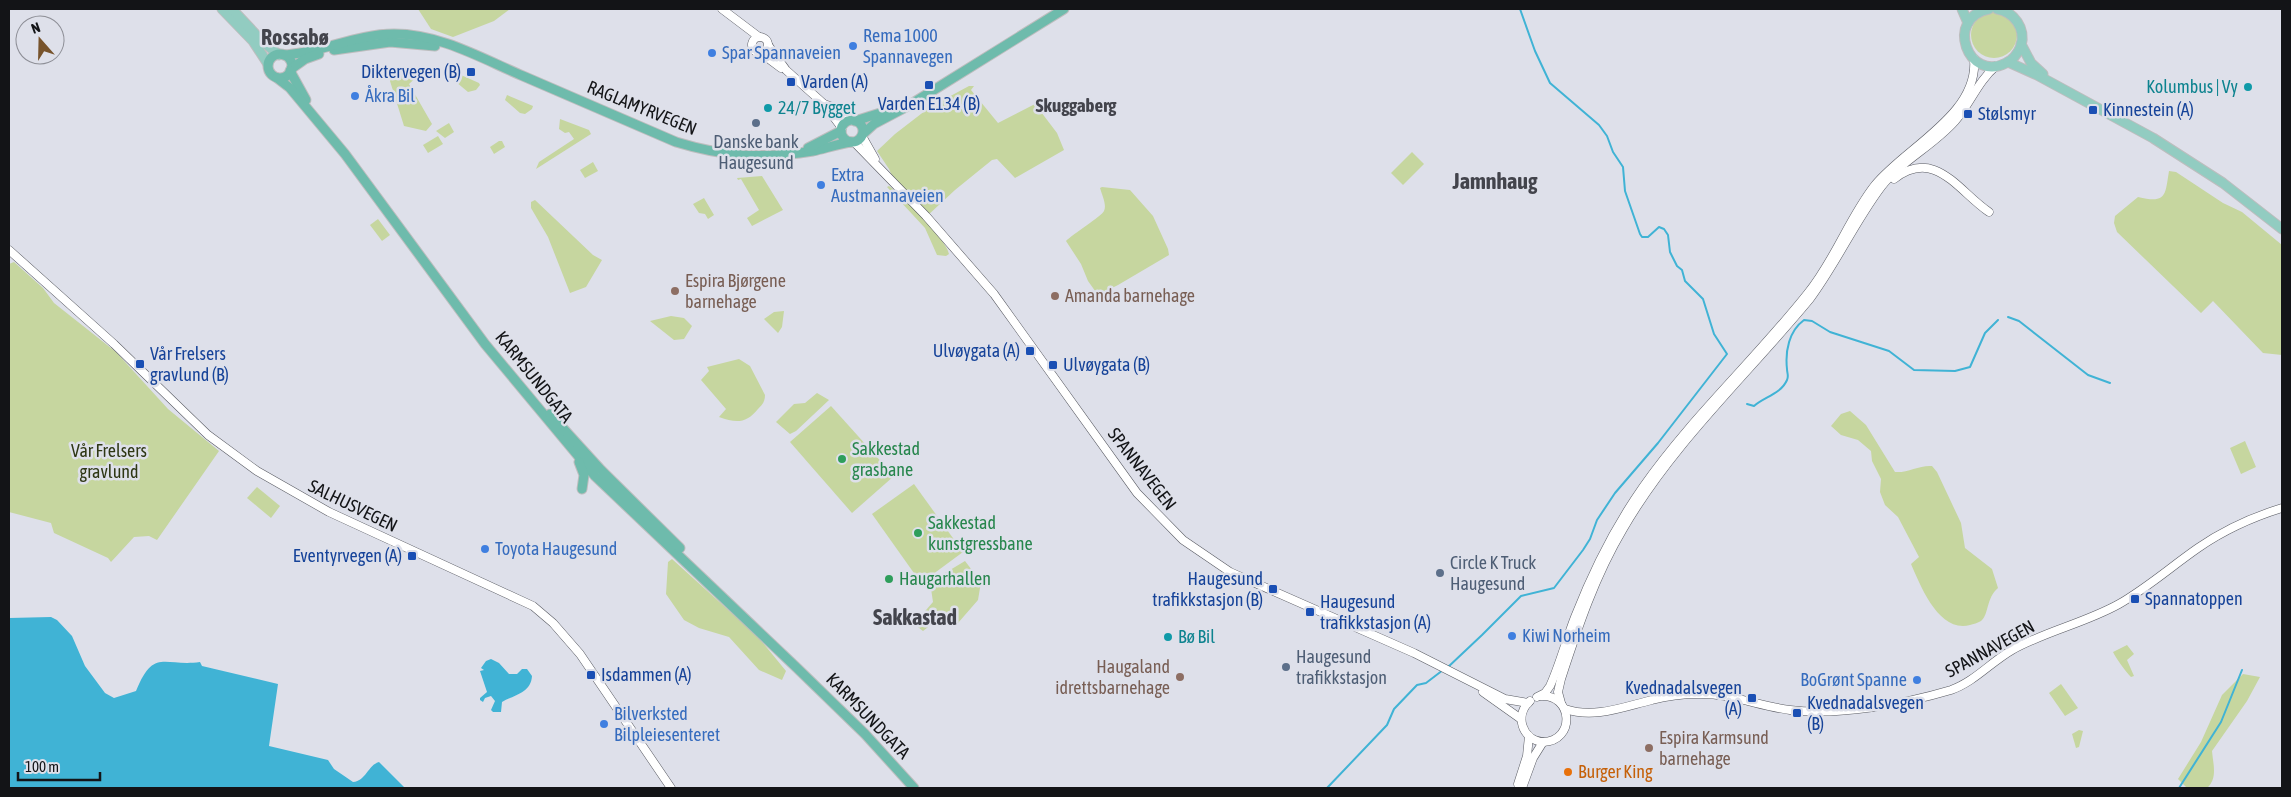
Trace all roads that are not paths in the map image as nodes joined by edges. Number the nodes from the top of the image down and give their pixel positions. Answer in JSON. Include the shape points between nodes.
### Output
{"nodes":[{"id":1,"x":222,"y":9,"type":"edge"},
{"id":2,"x":232,"y":9,"type":"edge"},
{"id":3,"x":722,"y":9,"type":"edge"},
{"id":4,"x":1064,"y":9,"type":"edge"},
{"id":5,"x":1962,"y":9,"type":"edge"},
{"id":6,"x":1983,"y":9,"type":"edge"},
{"id":7,"x":1997,"y":9,"type":"edge"},
{"id":8,"x":739,"y":23,"type":"junction"},
{"id":9,"x":1968,"y":23,"type":"junction"},
{"id":10,"x":759,"y":37,"type":"junction"},
{"id":11,"x":2021,"y":44,"type":"junction"},
{"id":12,"x":753,"y":45,"type":"junction"},
{"id":13,"x":768,"y":45,"type":"junction"},
{"id":14,"x":761,"y":53,"type":"junction"},
{"id":15,"x":281,"y":55,"type":"junction"},
{"id":16,"x":1974,"y":59,"type":"junction"},
{"id":17,"x":488,"y":61,"type":"junction"},
{"id":18,"x":2008,"y":62,"type":"junction"},
{"id":19,"x":268,"y":64,"type":"junction"},
{"id":20,"x":1996,"y":66,"type":"junction"},
{"id":21,"x":291,"y":70,"type":"junction"},
{"id":22,"x":786,"y":70,"type":"junction"},
{"id":23,"x":277,"y":78,"type":"junction"},
{"id":24,"x":923,"y":96,"type":"junction"},
{"id":25,"x":824,"y":104,"type":"junction"},
{"id":26,"x":2091,"y":104,"type":"junction"},
{"id":27,"x":853,"y":120,"type":"junction"},
{"id":28,"x":841,"y":129,"type":"junction"},
{"id":29,"x":1937,"y":134,"type":"junction"},
{"id":30,"x":862,"y":135,"type":"junction"},
{"id":31,"x":1930,"y":140,"type":"junction"},
{"id":32,"x":852,"y":142,"type":"junction"},
{"id":33,"x":791,"y":154,"type":"junction"},
{"id":34,"x":878,"y":165,"type":"junction"},
{"id":35,"x":1876,"y":195,"type":"junction"},
{"id":36,"x":1989,"y":212,"type":"dead end"},
{"id":37,"x":2282,"y":229,"type":"edge"},
{"id":38,"x":9,"y":250,"type":"edge"},
{"id":39,"x":573,"y":451,"type":"junction"},
{"id":40,"x":582,"y":489,"type":"dead end"},
{"id":41,"x":2282,"y":508,"type":"edge"},
{"id":42,"x":798,"y":668,"type":"junction"},
{"id":43,"x":1470,"y":681,"type":"junction"},
{"id":44,"x":1537,"y":697,"type":"junction"},
{"id":45,"x":1528,"y":703,"type":"junction"},
{"id":46,"x":1563,"y":706,"type":"junction"},
{"id":47,"x":1594,"y":713,"type":"junction"},
{"id":48,"x":1521,"y":719,"type":"junction"},
{"id":49,"x":1567,"y":722,"type":"junction"},
{"id":50,"x":1529,"y":736,"type":"junction"},
{"id":51,"x":1544,"y":742,"type":"junction"},
{"id":52,"x":671,"y":788,"type":"edge"},
{"id":53,"x":914,"y":788,"type":"edge"},
{"id":54,"x":1517,"y":788,"type":"edge"},
{"id":55,"x":1522,"y":788,"type":"edge"}],
"edges":[{"from":1,"to":19,"type":"main road","via":[[253,41]]},
{"from":2,"to":15,"type":"main road"},
{"from":3,"to":8,"type":"main road"},
{"from":4,"to":24,"type":"highway"},
{"from":5,"to":9,"type":"main road"},
{"from":6,"to":9,"type":"main road"},
{"from":7,"to":11,"type":"main road","via":[[2017,21]]},
{"from":8,"to":10,"type":"main road"},
{"from":8,"to":12,"type":"main road"},
{"from":9,"to":16,"type":"main road","via":[[1964,42]]},
{"from":10,"to":12,"type":"main road"},
{"from":10,"to":13,"type":"main road","via":[[764,38]]},
{"from":11,"to":18,"type":"main road"},
{"from":11,"to":26,"type":"main road","via":[[2031,63],[2043,74]]},
{"from":12,"to":14,"type":"main road","via":[[754,50]]},
{"from":13,"to":14,"type":"main road","via":[[767,50]]},
{"from":13,"to":22,"type":"main road"},
{"from":14,"to":22,"type":"main road"},
{"from":15,"to":17,"type":"highway","name":"RAGLAMYRVEGEN","via":[[394,34],[437,41]]},
{"from":15,"to":19,"type":"highway","via":[[272,58]]},
{"from":15,"to":21,"type":"highway","via":[[289,59]]},
{"from":16,"to":20,"type":"main road","via":[[1984,65]]},
{"from":16,"to":29,"type":"main road","via":[[1974,76],[1967,92]]},
{"from":17,"to":21,"type":"highway","name":"RAGLAMYRVEGEN","via":[[432,45],[390,42],[331,51],[305,59]]},
{"from":17,"to":33,"type":"highway","name":"RAGLAMYRVEGEN","via":[[692,147],[740,156]]},
{"from":18,"to":20,"type":"main road"},
{"from":18,"to":26,"type":"main road"},
{"from":19,"to":23,"type":"highway","via":[[270,74]]},
{"from":20,"to":29,"type":"main road","via":[[1983,79],[1961,113]]},
{"from":21,"to":23,"type":"highway","via":[[285,77]]},
{"from":21,"to":42,"type":"highway","name":"KARMSUNDGATA","via":[[313,108],[509,367],[601,470]]},
{"from":22,"to":25,"type":"main road"},
{"from":23,"to":39,"type":"highway","name":"KARMSUNDGATA","via":[[290,88],[340,148],[485,344]]},
{"from":24,"to":27,"type":"highway","via":[[890,110]]},
{"from":24,"to":30,"type":"highway","via":[[874,124]]},
{"from":25,"to":27,"type":"main road"},
{"from":25,"to":28,"type":"main road"},
{"from":26,"to":37,"type":"main road","via":[[2185,157]]},
{"from":27,"to":28,"type":"highway"},
{"from":27,"to":30,"type":"highway","via":[[862,127]]},
{"from":28,"to":32,"type":"highway","via":[[845,139]]},
{"from":28,"to":33,"type":"highway","name":"RAGLAMYRVEGEN"},
{"from":29,"to":31,"type":"main road"},
{"from":30,"to":32,"type":"highway"},
{"from":30,"to":34,"type":"main road","name":"SPANNAVEGEN"},
{"from":31,"to":35,"type":"main road","via":[[1897,170]]},
{"from":31,"to":44,"type":"main road","via":[[1888,171],[1874,187],[1810,291],[1644,486],[1618,526],[1588,584],[1550,686]]},
{"from":32,"to":33,"type":"highway","name":"RAGLAMYRVEGEN"},
{"from":32,"to":34,"type":"main road","name":"SPANNAVEGEN"},
{"from":34,"to":43,"type":"main road","name":"SPANNAVEGEN","via":[[994,294],[1137,493],[1183,540],[1230,572]]},
{"from":35,"to":36,"type":"main road","via":[[1904,172],[1928,168],[1947,176]]},
{"from":35,"to":46,"type":"main road","via":[[1810,300],[1675,454],[1635,509],[1598,576],[1581,619],[1558,687]]},
{"from":38,"to":52,"type":"main road","name":"SALHUSVEGEN","via":[[114,344],[208,436],[257,471],[329,512],[533,606],[543,614],[580,654]]},
{"from":39,"to":40,"type":"highway","via":[[584,470]]},
{"from":39,"to":42,"type":"highway","name":"KARMSUNDGATA","via":[[630,511]]},
{"from":41,"to":47,"type":"main road","name":"SPANNAVEGEN","via":[[2214,538],[2120,603],[2017,648],[1952,689],[1877,705],[1826,711],[1790,710],[1734,697],[1699,694],[1660,698]]},
{"from":42,"to":53,"type":"highway","name":"KARMSUNDGATA"},
{"from":43,"to":45,"type":"main road","via":[[1512,702]]},
{"from":43,"to":48,"type":"main road"},
{"from":44,"to":45,"type":"main road"},
{"from":44,"to":46,"type":"main road","via":[[1550,697]]},
{"from":45,"to":48,"type":"main road"},
{"from":46,"to":47,"type":"main road","name":"SPANNAVEGEN"},
{"from":46,"to":49,"type":"main road"},
{"from":47,"to":49,"type":"main road","name":"SPANNAVEGEN"},
{"from":48,"to":50,"type":"main road","via":[[1522,727]]},
{"from":49,"to":51,"type":"main road","via":[[1560,736]]},
{"from":50,"to":51,"type":"main road"},
{"from":50,"to":54,"type":"main road","via":[[1527,756]]},
{"from":51,"to":55,"type":"main road","via":[[1533,758]]}]}
